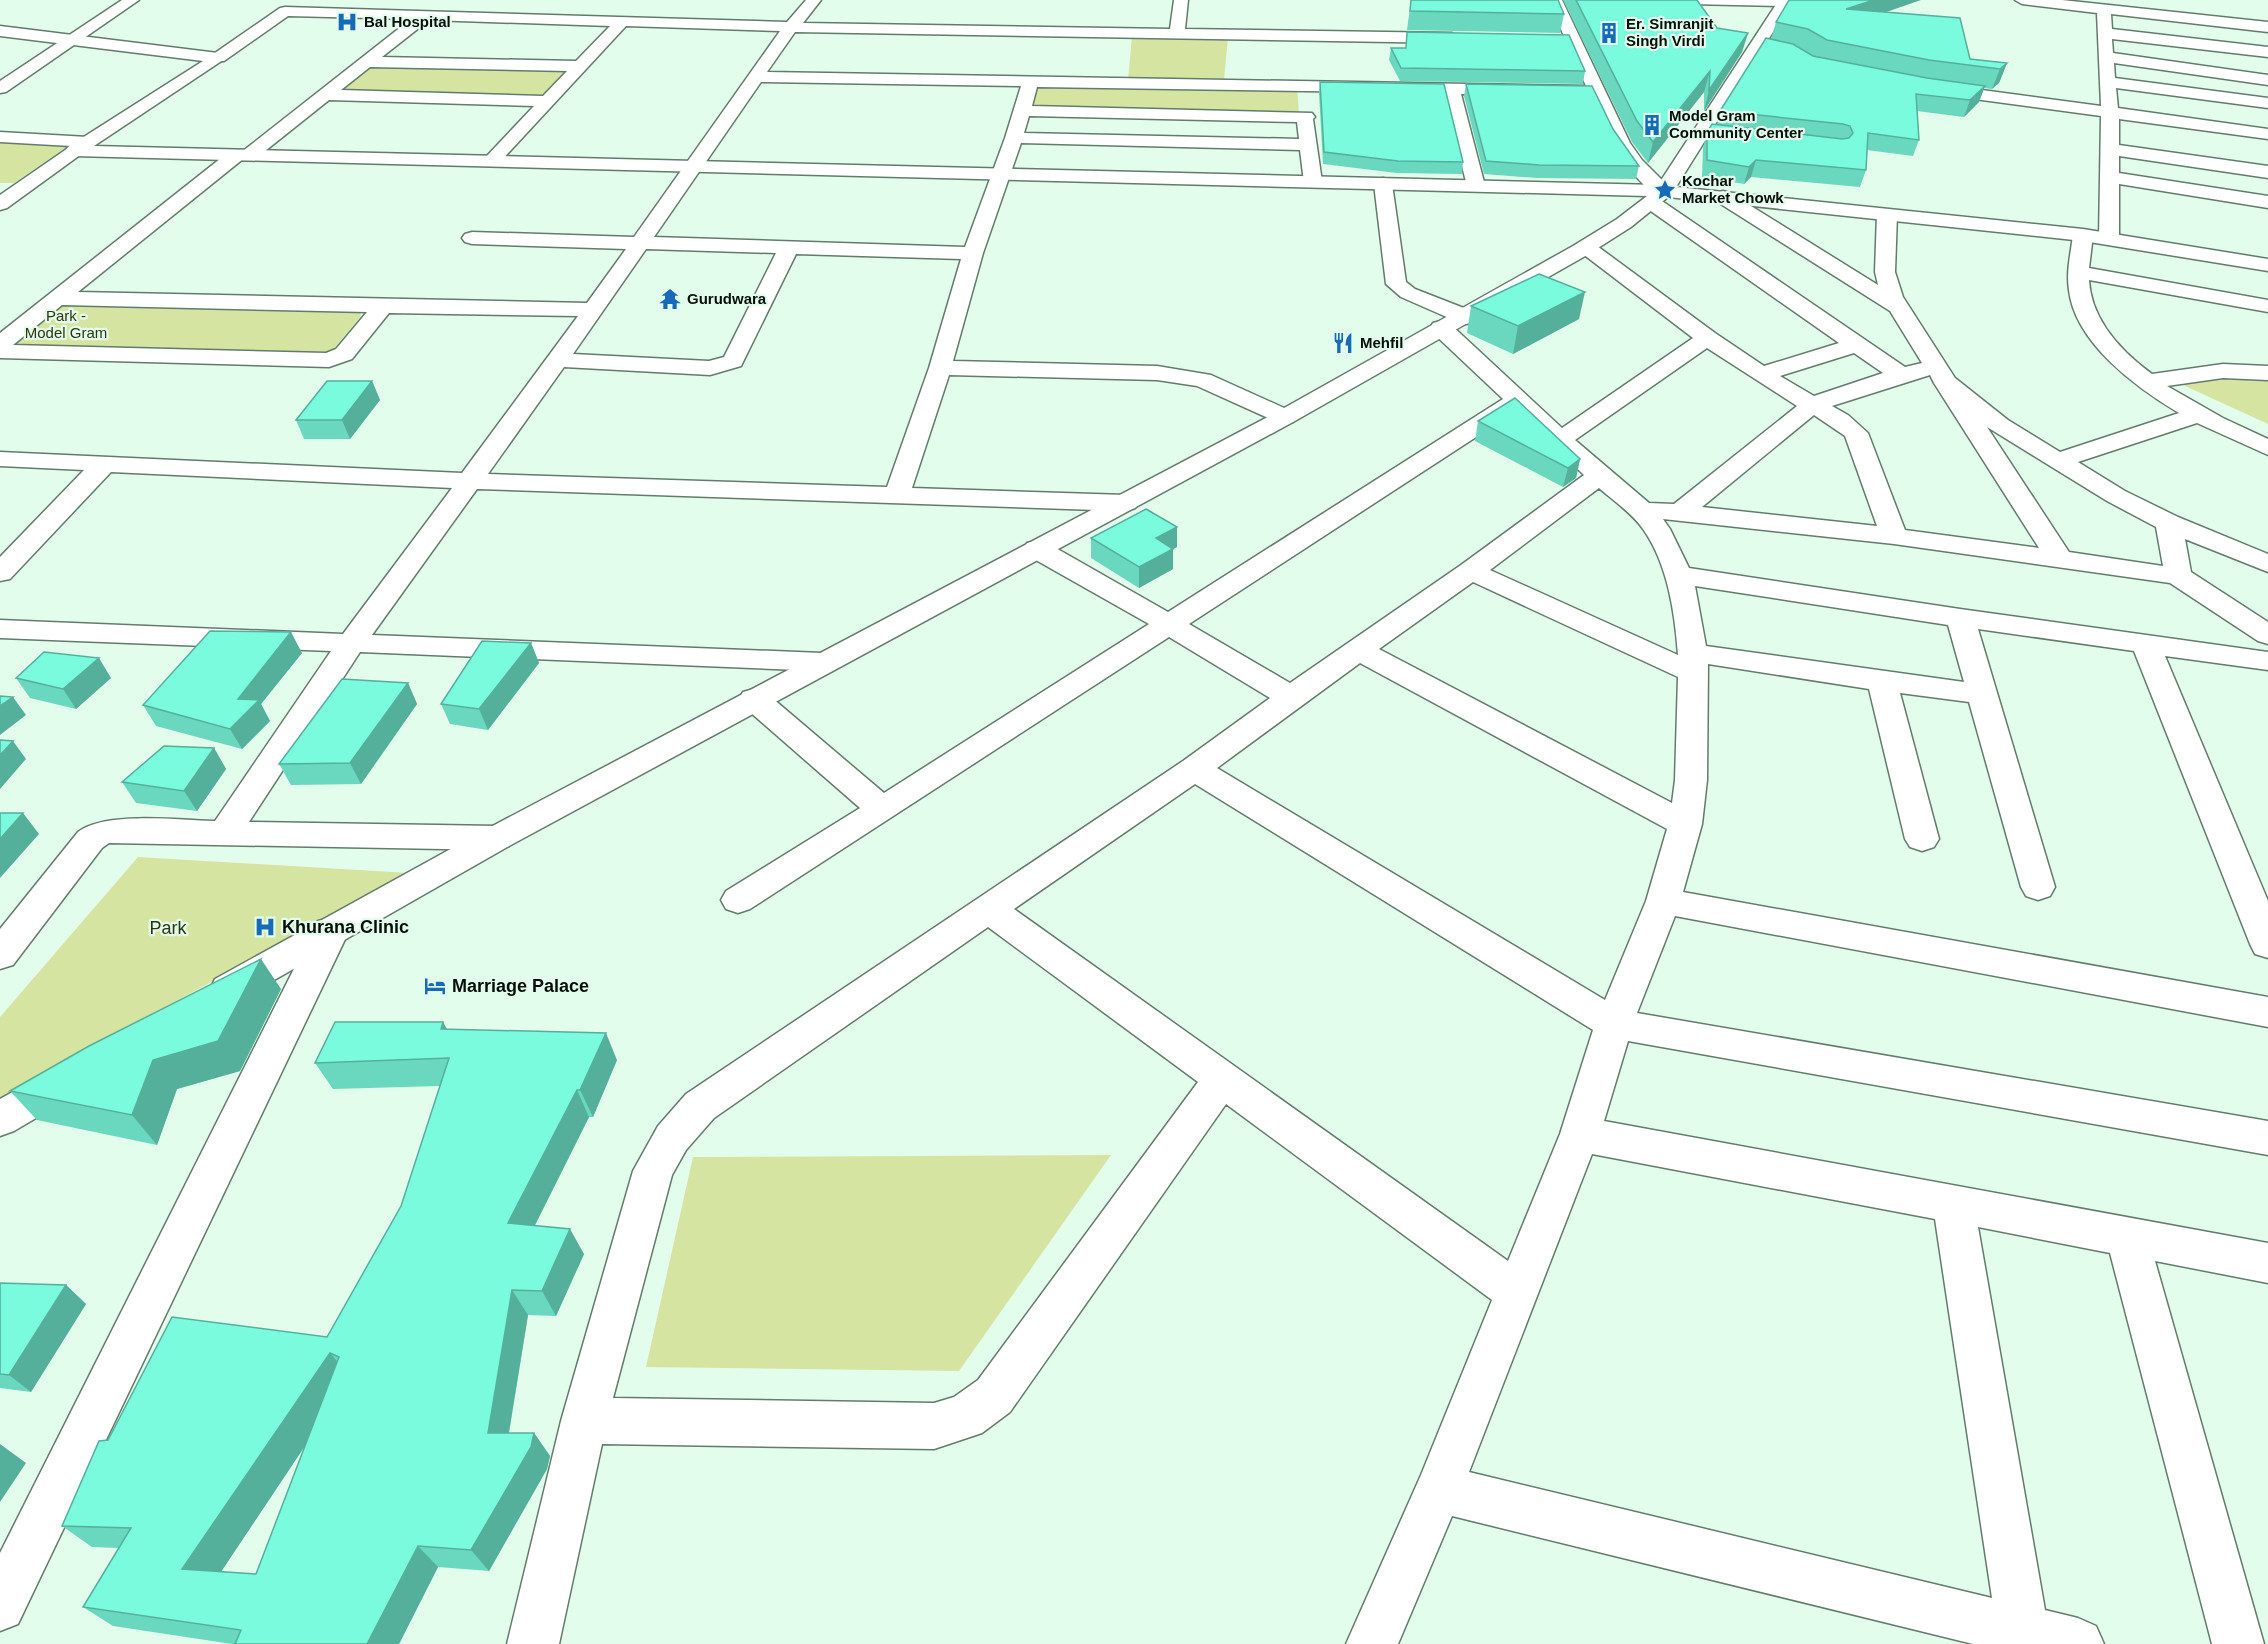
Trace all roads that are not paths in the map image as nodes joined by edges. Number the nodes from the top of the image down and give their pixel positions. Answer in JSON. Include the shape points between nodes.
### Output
{"nodes":[{"id":1,"x":132,"y":0,"type":"edge"},
{"id":2,"x":299,"y":0,"type":"edge"},
{"id":3,"x":814,"y":0,"type":"edge"},
{"id":4,"x":1181,"y":0,"type":"edge"},
{"id":5,"x":1555,"y":0,"type":"edge"},
{"id":6,"x":1689,"y":0,"type":"edge"},
{"id":7,"x":2022,"y":0,"type":"edge"},
{"id":8,"x":1786,"y":1,"type":"edge"},
{"id":9,"x":2104,"y":4,"type":"edge"},
{"id":10,"x":281,"y":6,"type":"edge"},
{"id":11,"x":2253,"y":6,"type":"dead end"},
{"id":12,"x":426,"y":15,"type":"junction"},
{"id":13,"x":1702,"y":16,"type":"edge"},
{"id":14,"x":624,"y":21,"type":"junction"},
{"id":15,"x":791,"y":27,"type":"junction"},
{"id":16,"x":2264,"y":27,"type":"edge"},
{"id":17,"x":0,"y":31,"type":"edge"},
{"id":18,"x":1121,"y":33,"type":"junction"},
{"id":19,"x":2104,"y":33,"type":"junction"},
{"id":20,"x":1177,"y":34,"type":"junction"},
{"id":21,"x":1464,"y":38,"type":"edge"},
{"id":22,"x":73,"y":39,"type":"junction"},
{"id":23,"x":2106,"y":57,"type":"junction"},
{"id":24,"x":2267,"y":57,"type":"edge"},
{"id":25,"x":218,"y":58,"type":"junction"},
{"id":26,"x":368,"y":62,"type":"junction"},
{"id":27,"x":581,"y":66,"type":"junction"},
{"id":28,"x":758,"y":77,"type":"junction"},
{"id":29,"x":1031,"y":80,"type":"junction"},
{"id":30,"x":2268,"y":80,"type":"edge"},
{"id":31,"x":1111,"y":82,"type":"junction"},
{"id":32,"x":2107,"y":82,"type":"junction"},
{"id":33,"x":1303,"y":85,"type":"junction"},
{"id":34,"x":1922,"y":87,"type":"edge"},
{"id":35,"x":0,"y":88,"type":"edge"},
{"id":36,"x":1451,"y":88,"type":"junction"},
{"id":37,"x":1598,"y":91,"type":"junction"},
{"id":38,"x":326,"y":95,"type":"junction"},
{"id":39,"x":548,"y":101,"type":"junction"},
{"id":40,"x":2268,"y":103,"type":"edge"},
{"id":41,"x":1022,"y":111,"type":"junction"},
{"id":42,"x":2109,"y":112,"type":"junction"},
{"id":43,"x":1306,"y":117,"type":"junction"},
{"id":44,"x":2268,"y":134,"type":"edge"},
{"id":45,"x":0,"y":137,"type":"edge"},
{"id":46,"x":1014,"y":138,"type":"junction"},
{"id":47,"x":1309,"y":145,"type":"junction"},
{"id":48,"x":81,"y":146,"type":"junction"},
{"id":49,"x":2109,"y":149,"type":"junction"},
{"id":50,"x":243,"y":155,"type":"junction"},
{"id":51,"x":492,"y":160,"type":"junction"},
{"id":52,"x":694,"y":165,"type":"junction"},
{"id":53,"x":2268,"y":172,"type":"edge"},
{"id":54,"x":1002,"y":174,"type":"junction"},
{"id":55,"x":2109,"y":177,"type":"junction"},
{"id":56,"x":1313,"y":182,"type":"junction"},
{"id":57,"x":1383,"y":184,"type":"junction"},
{"id":58,"x":1476,"y":186,"type":"junction"},
{"id":59,"x":0,"y":190,"type":"edge"},
{"id":60,"x":20,"y":191,"type":"junction"},
{"id":61,"x":1658,"y":197,"type":"junction"},
{"id":62,"x":1723,"y":197,"type":"junction"},
{"id":63,"x":2268,"y":202,"type":"edge"},
{"id":64,"x":0,"y":204,"type":"edge"},
{"id":65,"x":1887,"y":214,"type":"junction"},
{"id":66,"x":1931,"y":219,"type":"junction"},
{"id":67,"x":2108,"y":233,"type":"junction"},
{"id":68,"x":2083,"y":235,"type":"junction"},
{"id":69,"x":472,"y":238,"type":"dead end"},
{"id":70,"x":640,"y":243,"type":"junction"},
{"id":71,"x":1586,"y":247,"type":"junction"},
{"id":72,"x":789,"y":248,"type":"junction"},
{"id":73,"x":2268,"y":248,"type":"edge"},
{"id":74,"x":973,"y":253,"type":"junction"},
{"id":75,"x":2268,"y":265,"type":"edge"},
{"id":76,"x":2078,"y":272,"type":"junction"},
{"id":77,"x":57,"y":298,"type":"junction"},
{"id":78,"x":383,"y":306,"type":"junction"},
{"id":79,"x":1897,"y":306,"type":"junction"},
{"id":80,"x":2268,"y":306,"type":"edge"},
{"id":81,"x":592,"y":310,"type":"junction"},
{"id":82,"x":1454,"y":322,"type":"junction"},
{"id":83,"x":1707,"y":338,"type":"junction"},
{"id":84,"x":0,"y":344,"type":"edge"},
{"id":85,"x":1858,"y":344,"type":"junction"},
{"id":86,"x":0,"y":351,"type":"edge"},
{"id":87,"x":558,"y":360,"type":"junction"},
{"id":88,"x":939,"y":368,"type":"junction"},
{"id":89,"x":2268,"y":373,"type":"edge"},
{"id":90,"x":1761,"y":374,"type":"junction"},
{"id":91,"x":1901,"y":375,"type":"junction"},
{"id":92,"x":1941,"y":375,"type":"junction"},
{"id":93,"x":2149,"y":381,"type":"junction"},
{"id":94,"x":1517,"y":400,"type":"junction"},
{"id":95,"x":1812,"y":405,"type":"junction"},
{"id":96,"x":2198,"y":415,"type":"junction"},
{"id":97,"x":1285,"y":417,"type":"junction"},
{"id":98,"x":1560,"y":440,"type":"junction"},
{"id":99,"x":2268,"y":448,"type":"edge"},
{"id":100,"x":0,"y":459,"type":"edge"},
{"id":101,"x":2056,"y":461,"type":"junction"},
{"id":102,"x":105,"y":463,"type":"junction"},
{"id":103,"x":1599,"y":476,"type":"junction"},
{"id":104,"x":468,"y":481,"type":"junction"},
{"id":105,"x":897,"y":495,"type":"junction"},
{"id":106,"x":1126,"y":502,"type":"junction"},
{"id":107,"x":1642,"y":511,"type":"junction"},
{"id":108,"x":1680,"y":512,"type":"junction"},
{"id":109,"x":2169,"y":523,"type":"junction"},
{"id":110,"x":1894,"y":536,"type":"junction"},
{"id":111,"x":1037,"y":549,"type":"junction"},
{"id":112,"x":2060,"y":559,"type":"junction"},
{"id":113,"x":2268,"y":564,"type":"edge"},
{"id":114,"x":1471,"y":571,"type":"junction"},
{"id":115,"x":0,"y":573,"type":"edge"},
{"id":116,"x":1679,"y":575,"type":"junction"},
{"id":117,"x":2178,"y":576,"type":"junction"},
{"id":118,"x":1960,"y":618,"type":"junction"},
{"id":119,"x":1169,"y":624,"type":"junction"},
{"id":120,"x":0,"y":628,"type":"edge"},
{"id":121,"x":2268,"y":635,"type":"edge"},
{"id":122,"x":352,"y":642,"type":"junction"},
{"id":123,"x":2145,"y":642,"type":"junction"},
{"id":124,"x":1358,"y":650,"type":"junction"},
{"id":125,"x":2268,"y":660,"type":"edge"},
{"id":126,"x":822,"y":662,"type":"junction"},
{"id":127,"x":1693,"y":663,"type":"junction"},
{"id":128,"x":1882,"y":681,"type":"junction"},
{"id":129,"x":1982,"y":694,"type":"junction"},
{"id":130,"x":1291,"y":697,"type":"junction"},
{"id":131,"x":754,"y":699,"type":"junction"},
{"id":132,"x":1194,"y":769,"type":"junction"},
{"id":133,"x":882,"y":809,"type":"junction"},
{"id":134,"x":1685,"y":824,"type":"junction"},
{"id":135,"x":224,"y":833,"type":"junction"},
{"id":136,"x":497,"y":838,"type":"junction"},
{"id":137,"x":1922,"y":839,"type":"dead end"},
{"id":138,"x":2038,"y":887,"type":"dead end"},
{"id":139,"x":738,"y":900,"type":"dead end"},
{"id":140,"x":1663,"y":901,"type":"junction"},
{"id":141,"x":990,"y":910,"type":"junction"},
{"id":142,"x":331,"y":931,"type":"junction"},
{"id":143,"x":2268,"y":944,"type":"edge"},
{"id":144,"x":0,"y":955,"type":"edge"},
{"id":145,"x":207,"y":1001,"type":"edge"},
{"id":146,"x":2268,"y":1012,"type":"edge"},
{"id":147,"x":1614,"y":1024,"type":"junction"},
{"id":148,"x":83,"y":1072,"type":"edge"},
{"id":149,"x":1222,"y":1079,"type":"junction"},
{"id":150,"x":0,"y":1119,"type":"edge"},
{"id":151,"x":1580,"y":1134,"type":"junction"},
{"id":152,"x":2268,"y":1138,"type":"edge"},
{"id":153,"x":1953,"y":1204,"type":"junction"},
{"id":154,"x":2127,"y":1236,"type":"junction"},
{"id":155,"x":2268,"y":1263,"type":"edge"},
{"id":156,"x":1517,"y":1293,"type":"junction"},
{"id":157,"x":584,"y":1421,"type":"junction"},
{"id":158,"x":1439,"y":1489,"type":"junction"},
{"id":159,"x":0,"y":1606,"type":"edge"},
{"id":160,"x":2023,"y":1631,"type":"junction"},
{"id":161,"x":533,"y":1644,"type":"edge"},
{"id":162,"x":1372,"y":1644,"type":"edge"},
{"id":163,"x":2078,"y":1644,"type":"edge"},
{"id":164,"x":2238,"y":1644,"type":"edge"}],
"edges":[{"from":1,"to":22,"type":"street"},
{"from":2,"to":10,"type":"street"},
{"from":3,"to":15,"type":"street"},
{"from":4,"to":20,"type":"street"},
{"from":5,"to":37,"type":"street","via":[[1566,40]]},
{"from":6,"to":8,"type":"street"},
{"from":6,"to":13,"type":"street"},
{"from":7,"to":9,"type":"street"},
{"from":8,"to":61,"type":"street","via":[[1713,134]]},
{"from":9,"to":16,"type":"street"},
{"from":9,"to":19,"type":"street"},
{"from":10,"to":12,"type":"street"},
{"from":10,"to":25,"type":"street"},
{"from":11,"to":16,"type":"street"},
{"from":12,"to":14,"type":"street"},
{"from":12,"to":26,"type":"street"},
{"from":14,"to":15,"type":"street"},
{"from":14,"to":27,"type":"street"},
{"from":15,"to":18,"type":"street"},
{"from":15,"to":28,"type":"street"},
{"from":16,"to":24,"type":"street"},
{"from":17,"to":22,"type":"street"},
{"from":18,"to":20,"type":"street"},
{"from":18,"to":31,"type":"street"},
{"from":19,"to":23,"type":"street"},
{"from":19,"to":24,"type":"street"},
{"from":20,"to":21,"type":"street"},
{"from":22,"to":25,"type":"street"},
{"from":22,"to":35,"type":"street"},
{"from":23,"to":30,"type":"street"},
{"from":23,"to":32,"type":"street"},
{"from":25,"to":48,"type":"street"},
{"from":26,"to":27,"type":"street"},
{"from":26,"to":38,"type":"street"},
{"from":27,"to":39,"type":"street"},
{"from":28,"to":29,"type":"street"},
{"from":28,"to":52,"type":"street"},
{"from":29,"to":31,"type":"street"},
{"from":29,"to":41,"type":"street"},
{"from":31,"to":33,"type":"street"},
{"from":32,"to":40,"type":"street"},
{"from":32,"to":42,"type":"street"},
{"from":33,"to":36,"type":"street"},
{"from":33,"to":43,"type":"street"},
{"from":34,"to":42,"type":"street"},
{"from":36,"to":37,"type":"street"},
{"from":36,"to":58,"type":"street"},
{"from":37,"to":61,"type":"street","via":[[1627,153],[1648,177]]},
{"from":38,"to":39,"type":"street"},
{"from":38,"to":50,"type":"street"},
{"from":39,"to":51,"type":"street"},
{"from":41,"to":43,"type":"street"},
{"from":41,"to":46,"type":"street"},
{"from":42,"to":44,"type":"street"},
{"from":42,"to":49,"type":"street"},
{"from":43,"to":47,"type":"street"},
{"from":45,"to":48,"type":"street"},
{"from":46,"to":47,"type":"street"},
{"from":46,"to":54,"type":"street"},
{"from":47,"to":56,"type":"street"},
{"from":48,"to":50,"type":"street"},
{"from":48,"to":60,"type":"street"},
{"from":49,"to":53,"type":"street"},
{"from":49,"to":55,"type":"street"},
{"from":50,"to":51,"type":"street"},
{"from":50,"to":77,"type":"street"},
{"from":51,"to":52,"type":"street"},
{"from":52,"to":54,"type":"street"},
{"from":52,"to":70,"type":"street"},
{"from":54,"to":56,"type":"street"},
{"from":54,"to":74,"type":"street"},
{"from":55,"to":63,"type":"street"},
{"from":55,"to":67,"type":"street"},
{"from":56,"to":57,"type":"street"},
{"from":57,"to":58,"type":"street"},
{"from":57,"to":82,"type":"street","via":[[1396,284]]},
{"from":58,"to":61,"type":"street"},
{"from":59,"to":60,"type":"street"},
{"from":60,"to":64,"type":"street"},
{"from":61,"to":62,"type":"street"},
{"from":61,"to":71,"type":"street"},
{"from":61,"to":85,"type":"street"},
{"from":62,"to":65,"type":"street"},
{"from":62,"to":79,"type":"street"},
{"from":65,"to":66,"type":"street"},
{"from":65,"to":79,"type":"street","via":[[1885,272]]},
{"from":66,"to":67,"type":"street","via":[[2019,220]]},
{"from":66,"to":68,"type":"street"},
{"from":67,"to":68,"type":"street"},
{"from":67,"to":73,"type":"street","via":[[2171,233]]},
{"from":67,"to":75,"type":"street"},
{"from":68,"to":76,"type":"street"},
{"from":69,"to":70,"type":"street"},
{"from":70,"to":72,"type":"street"},
{"from":70,"to":81,"type":"street"},
{"from":71,"to":82,"type":"street"},
{"from":71,"to":83,"type":"street"},
{"from":72,"to":74,"type":"street"},
{"from":72,"to":87,"type":"street","via":[[733,361],[727,364],[710,368]]},
{"from":74,"to":88,"type":"street"},
{"from":76,"to":80,"type":"street"},
{"from":76,"to":93,"type":"street","via":[[2081,298],[2093,324],[2117,355]]},
{"from":77,"to":78,"type":"street"},
{"from":77,"to":84,"type":"street"},
{"from":78,"to":81,"type":"street"},
{"from":78,"to":86,"type":"street","via":[[344,354],[329,360]]},
{"from":79,"to":92,"type":"street"},
{"from":81,"to":87,"type":"street"},
{"from":82,"to":94,"type":"street"},
{"from":82,"to":97,"type":"street"},
{"from":83,"to":90,"type":"street"},
{"from":83,"to":98,"type":"street"},
{"from":85,"to":90,"type":"street"},
{"from":85,"to":91,"type":"street"},
{"from":87,"to":104,"type":"street"},
{"from":88,"to":97,"type":"street","via":[[1185,376],[1203,380]]},
{"from":88,"to":105,"type":"street"},
{"from":89,"to":93,"type":"street","via":[[2216,371]]},
{"from":90,"to":95,"type":"street"},
{"from":91,"to":92,"type":"street"},
{"from":91,"to":95,"type":"street"},
{"from":92,"to":101,"type":"street","via":[[1999,425]]},
{"from":92,"to":112,"type":"street"},
{"from":93,"to":96,"type":"street"},
{"from":94,"to":98,"type":"street"},
{"from":94,"to":119,"type":"street"},
{"from":95,"to":108,"type":"street"},
{"from":95,"to":110,"type":"street","via":[[1856,433]]},
{"from":96,"to":99,"type":"street"},
{"from":96,"to":101,"type":"street"},
{"from":97,"to":106,"type":"street"},
{"from":98,"to":103,"type":"street"},
{"from":100,"to":102,"type":"street"},
{"from":101,"to":109,"type":"street"},
{"from":102,"to":104,"type":"street"},
{"from":102,"to":115,"type":"street"},
{"from":103,"to":107,"type":"street"},
{"from":103,"to":114,"type":"street"},
{"from":104,"to":105,"type":"street"},
{"from":104,"to":122,"type":"street"},
{"from":105,"to":106,"type":"street"},
{"from":106,"to":111,"type":"street"},
{"from":107,"to":108,"type":"street"},
{"from":107,"to":116,"type":"street","via":[[1657,529]]},
{"from":108,"to":110,"type":"street"},
{"from":109,"to":113,"type":"street"},
{"from":109,"to":117,"type":"street"},
{"from":110,"to":112,"type":"street"},
{"from":111,"to":119,"type":"street"},
{"from":111,"to":126,"type":"street"},
{"from":112,"to":117,"type":"street"},
{"from":114,"to":124,"type":"street"},
{"from":114,"to":127,"type":"street"},
{"from":116,"to":118,"type":"street"},
{"from":116,"to":127,"type":"street"},
{"from":117,"to":121,"type":"street"},
{"from":118,"to":123,"type":"street"},
{"from":118,"to":129,"type":"street"},
{"from":119,"to":130,"type":"street"},
{"from":119,"to":133,"type":"street"},
{"from":120,"to":122,"type":"street"},
{"from":122,"to":126,"type":"street"},
{"from":122,"to":135,"type":"street"},
{"from":123,"to":125,"type":"street"},
{"from":123,"to":143,"type":"street"},
{"from":124,"to":130,"type":"street"},
{"from":124,"to":134,"type":"street"},
{"from":126,"to":131,"type":"street"},
{"from":127,"to":128,"type":"street"},
{"from":127,"to":134,"type":"street","via":[[1691,780]]},
{"from":128,"to":129,"type":"street"},
{"from":128,"to":137,"type":"street"},
{"from":129,"to":138,"type":"street"},
{"from":130,"to":132,"type":"street"},
{"from":131,"to":133,"type":"street"},
{"from":131,"to":136,"type":"street"},
{"from":132,"to":141,"type":"street"},
{"from":132,"to":147,"type":"street"},
{"from":133,"to":139,"type":"street"},
{"from":134,"to":140,"type":"street"},
{"from":135,"to":136,"type":"street"},
{"from":135,"to":144,"type":"street","via":[[99,833]]},
{"from":136,"to":142,"type":"street"},
{"from":140,"to":146,"type":"street"},
{"from":140,"to":147,"type":"street"},
{"from":141,"to":149,"type":"street"},
{"from":141,"to":157,"type":"street","via":[[700,1106],[672,1138],[653,1171]]},
{"from":142,"to":145,"type":"street"},
{"from":142,"to":159,"type":"street"},
{"from":147,"to":151,"type":"street"},
{"from":147,"to":152,"type":"street"},
{"from":148,"to":150,"type":"street"},
{"from":149,"to":156,"type":"street"},
{"from":149,"to":157,"type":"street","via":[[994,1396],[966,1417],[934,1426]]},
{"from":151,"to":153,"type":"street"},
{"from":151,"to":156,"type":"street"},
{"from":153,"to":154,"type":"street"},
{"from":153,"to":160,"type":"street"},
{"from":154,"to":155,"type":"street"},
{"from":154,"to":164,"type":"street"},
{"from":156,"to":158,"type":"street"},
{"from":157,"to":161,"type":"street"},
{"from":158,"to":160,"type":"street"},
{"from":158,"to":162,"type":"street"},
{"from":160,"to":163,"type":"street"}]}
